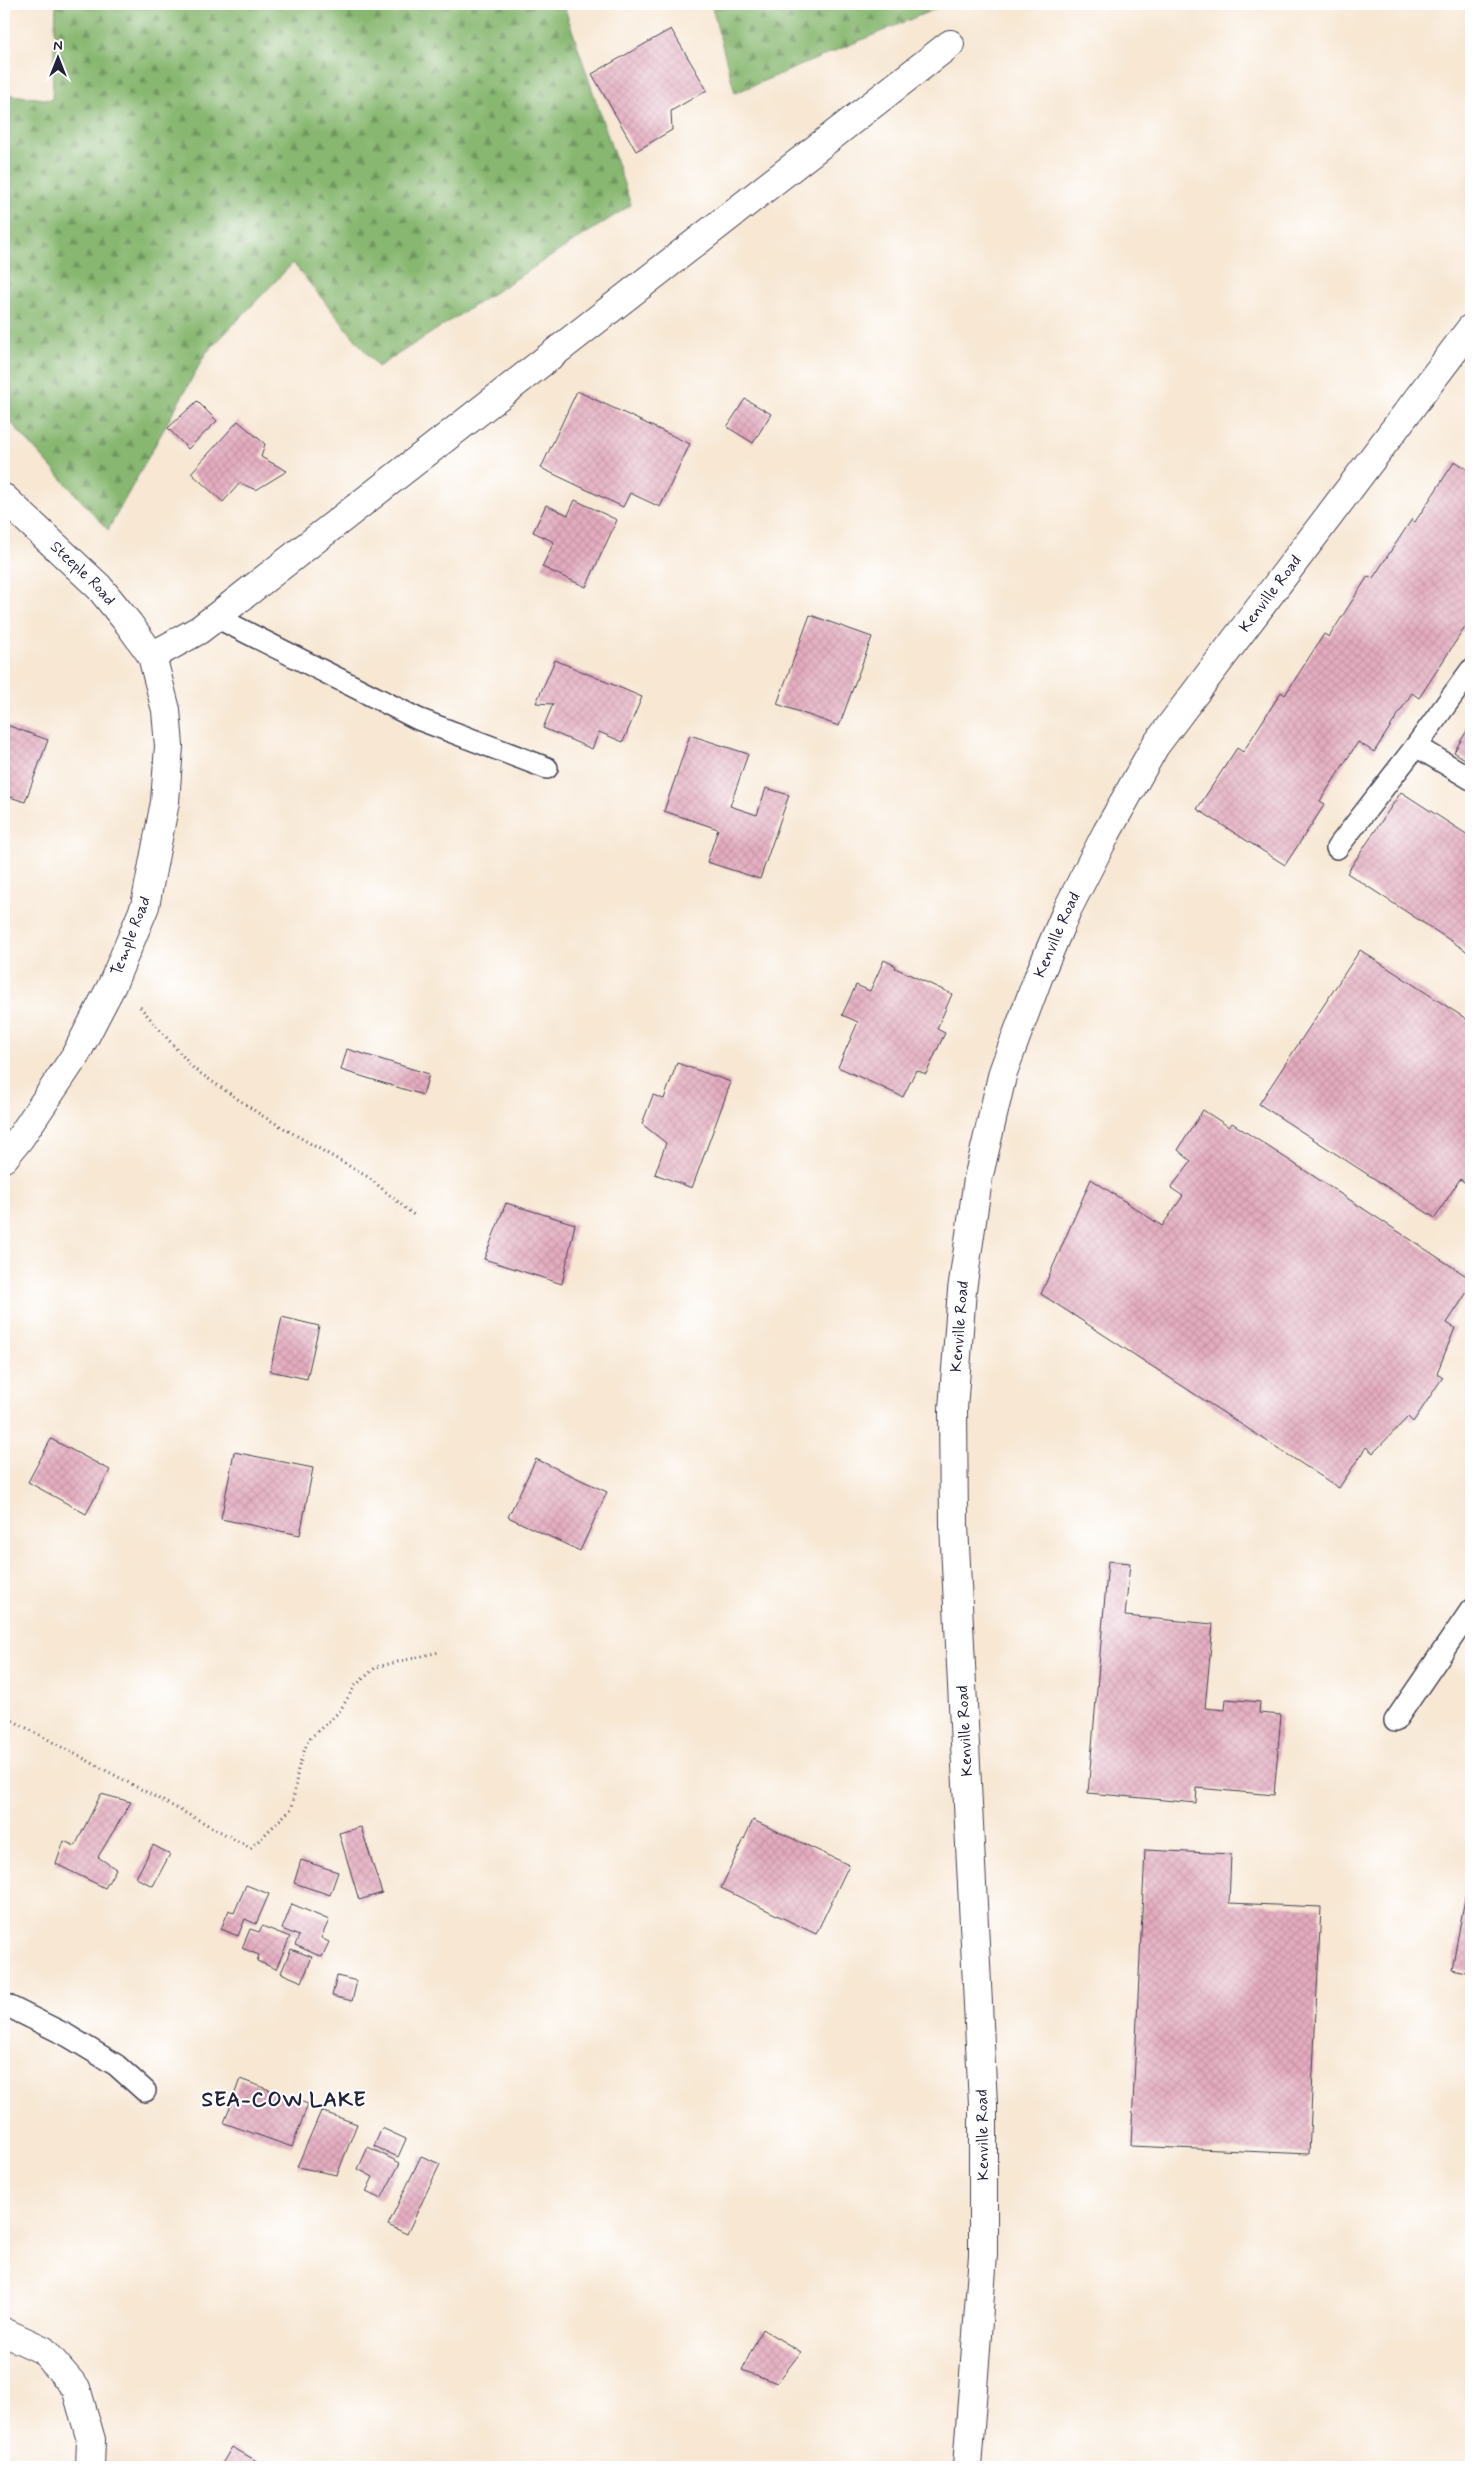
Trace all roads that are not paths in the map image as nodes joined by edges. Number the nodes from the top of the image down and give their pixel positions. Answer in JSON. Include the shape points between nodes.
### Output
{"nodes":[{"id":1,"x":950,"y":44,"type":"dead end"},
{"id":2,"x":1471,"y":328,"type":"edge"},
{"id":3,"x":4,"y":498,"type":"edge"},
{"id":4,"x":216,"y":617,"type":"junction"},
{"id":5,"x":152,"y":656,"type":"junction"},
{"id":6,"x":1471,"y":670,"type":"edge"},
{"id":7,"x":1416,"y":746,"type":"junction"},
{"id":8,"x":547,"y":768,"type":"dead end"},
{"id":9,"x":1471,"y":779,"type":"edge"},
{"id":10,"x":1337,"y":848,"type":"dead end"},
{"id":11,"x":4,"y":1158,"type":"edge"},
{"id":12,"x":1471,"y":1610,"type":"edge"},
{"id":13,"x":1395,"y":1721,"type":"dead end"},
{"id":14,"x":4,"y":2004,"type":"edge"},
{"id":15,"x":145,"y":2091,"type":"dead end"},
{"id":16,"x":4,"y":2332,"type":"edge"},
{"id":17,"x":90,"y":2467,"type":"edge"},
{"id":18,"x":967,"y":2467,"type":"edge"}],
"edges":[{"from":1,"to":4,"type":"street"},
{"from":2,"to":18,"type":"street","name":"Kenville Road","via":[[1156,746],[1071,901],[1003,1072],[980,1170],[962,1290],[953,1409],[954,1525],[983,2104],[983,2255]]},
{"from":3,"to":5,"type":"street","name":"Steeple Road","via":[[99,587]]},
{"from":4,"to":5,"type":"street"},
{"from":4,"to":8,"type":"lane","via":[[418,719]]},
{"from":5,"to":11,"type":"street","name":"Temple Road","via":[[166,710],[169,746],[165,802],[145,906],[115,978],[75,1056]]},
{"from":6,"to":7,"type":"lane"},
{"from":7,"to":9,"type":"lane"},
{"from":7,"to":10,"type":"lane"},
{"from":12,"to":13,"type":"lane"},
{"from":14,"to":15,"type":"lane","via":[[68,2036],[116,2065]]},
{"from":16,"to":17,"type":"street","via":[[43,2350],[76,2388],[91,2440]]}]}
